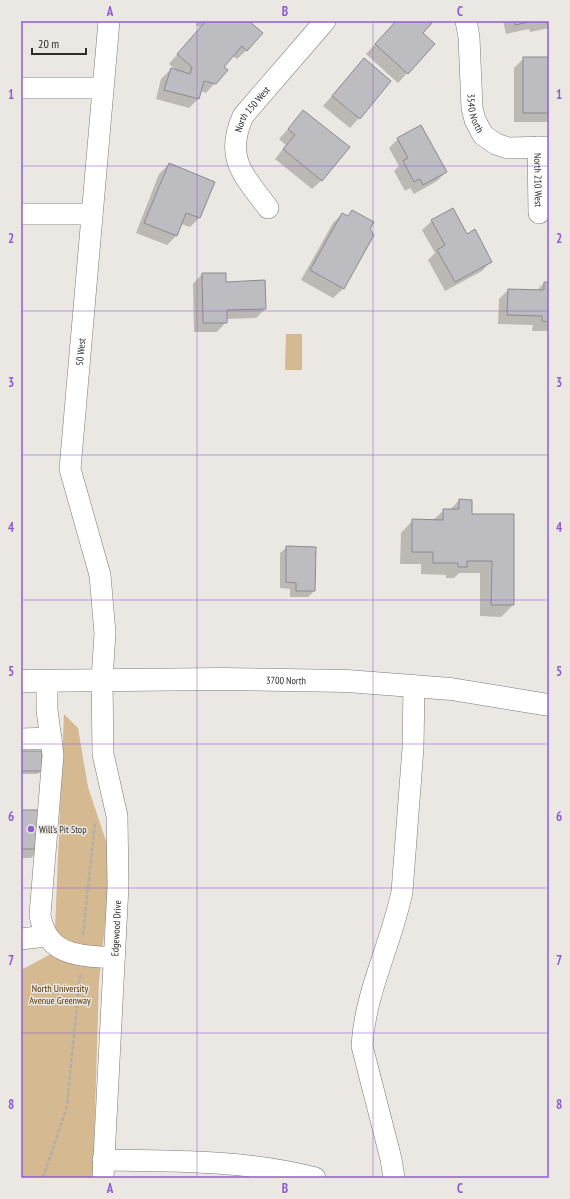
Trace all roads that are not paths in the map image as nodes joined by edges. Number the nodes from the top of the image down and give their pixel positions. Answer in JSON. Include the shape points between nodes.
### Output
{"nodes":[{"id":1,"x":108,"y":21,"type":"edge"},
{"id":2,"x":325,"y":21,"type":"edge"},
{"id":3,"x":466,"y":21,"type":"edge"},
{"id":4,"x":21,"y":88,"type":"edge"},
{"id":5,"x":102,"y":88,"type":"junction"},
{"id":6,"x":543,"y":147,"type":"edge"},
{"id":7,"x":268,"y":208,"type":"dead end"},
{"id":8,"x":539,"y":213,"type":"dead end"},
{"id":9,"x":21,"y":214,"type":"edge"},
{"id":10,"x":92,"y":214,"type":"junction"},
{"id":11,"x":102,"y":680,"type":"junction"},
{"id":12,"x":21,"y":681,"type":"edge"},
{"id":13,"x":47,"y":681,"type":"junction"},
{"id":14,"x":414,"y":686,"type":"junction"},
{"id":15,"x":549,"y":705,"type":"edge"},
{"id":16,"x":51,"y":738,"type":"junction"},
{"id":17,"x":21,"y":739,"type":"edge"},
{"id":18,"x":46,"y":936,"type":"junction"},
{"id":19,"x":21,"y":939,"type":"edge"},
{"id":20,"x":114,"y":958,"type":"junction"},
{"id":21,"x":103,"y":1169,"type":"edge"},
{"id":22,"x":315,"y":1178,"type":"edge"},
{"id":23,"x":394,"y":1178,"type":"edge"}],
"edges":[{"from":1,"to":5,"type":"street","name":"50 West"},
{"from":2,"to":7,"type":"street","name":"North 150 West","via":[[243,116],[236,132],[236,160],[242,173]]},
{"from":3,"to":6,"type":"street","name":"3540 North","via":[[475,120],[484,134],[496,144],[508,148]]},
{"from":4,"to":5,"type":"street"},
{"from":5,"to":10,"type":"street","name":"50 West"},
{"from":6,"to":8,"type":"street","name":"North 210 West"},
{"from":9,"to":10,"type":"street"},
{"from":10,"to":11,"type":"street","name":"50 West","via":[[70,468],[100,575],[105,633]]},
{"from":11,"to":13,"type":"main road","name":"3700 North"},
{"from":11,"to":14,"type":"main road","name":"3700 North","via":[[347,681]]},
{"from":11,"to":20,"type":"street","name":"Edgewood Drive","via":[[103,754],[117,816],[118,886]]},
{"from":12,"to":13,"type":"main road","name":"3700 North"},
{"from":13,"to":16,"type":"street","via":[[47,710]]},
{"from":14,"to":15,"type":"main road","name":"3700 North","via":[[451,689]]},
{"from":14,"to":23,"type":"street","via":[[413,748],[402,892],[372,988],[362,1046]]},
{"from":16,"to":17,"type":"street"},
{"from":16,"to":18,"type":"street","via":[[53,755],[40,915]]},
{"from":18,"to":19,"type":"street"},
{"from":18,"to":20,"type":"street","via":[[54,944],[72,953]]},
{"from":20,"to":21,"type":"street","name":"Edgewood Drive"},
{"from":21,"to":22,"type":"street","via":[[194,1162],[291,1172]]}]}
